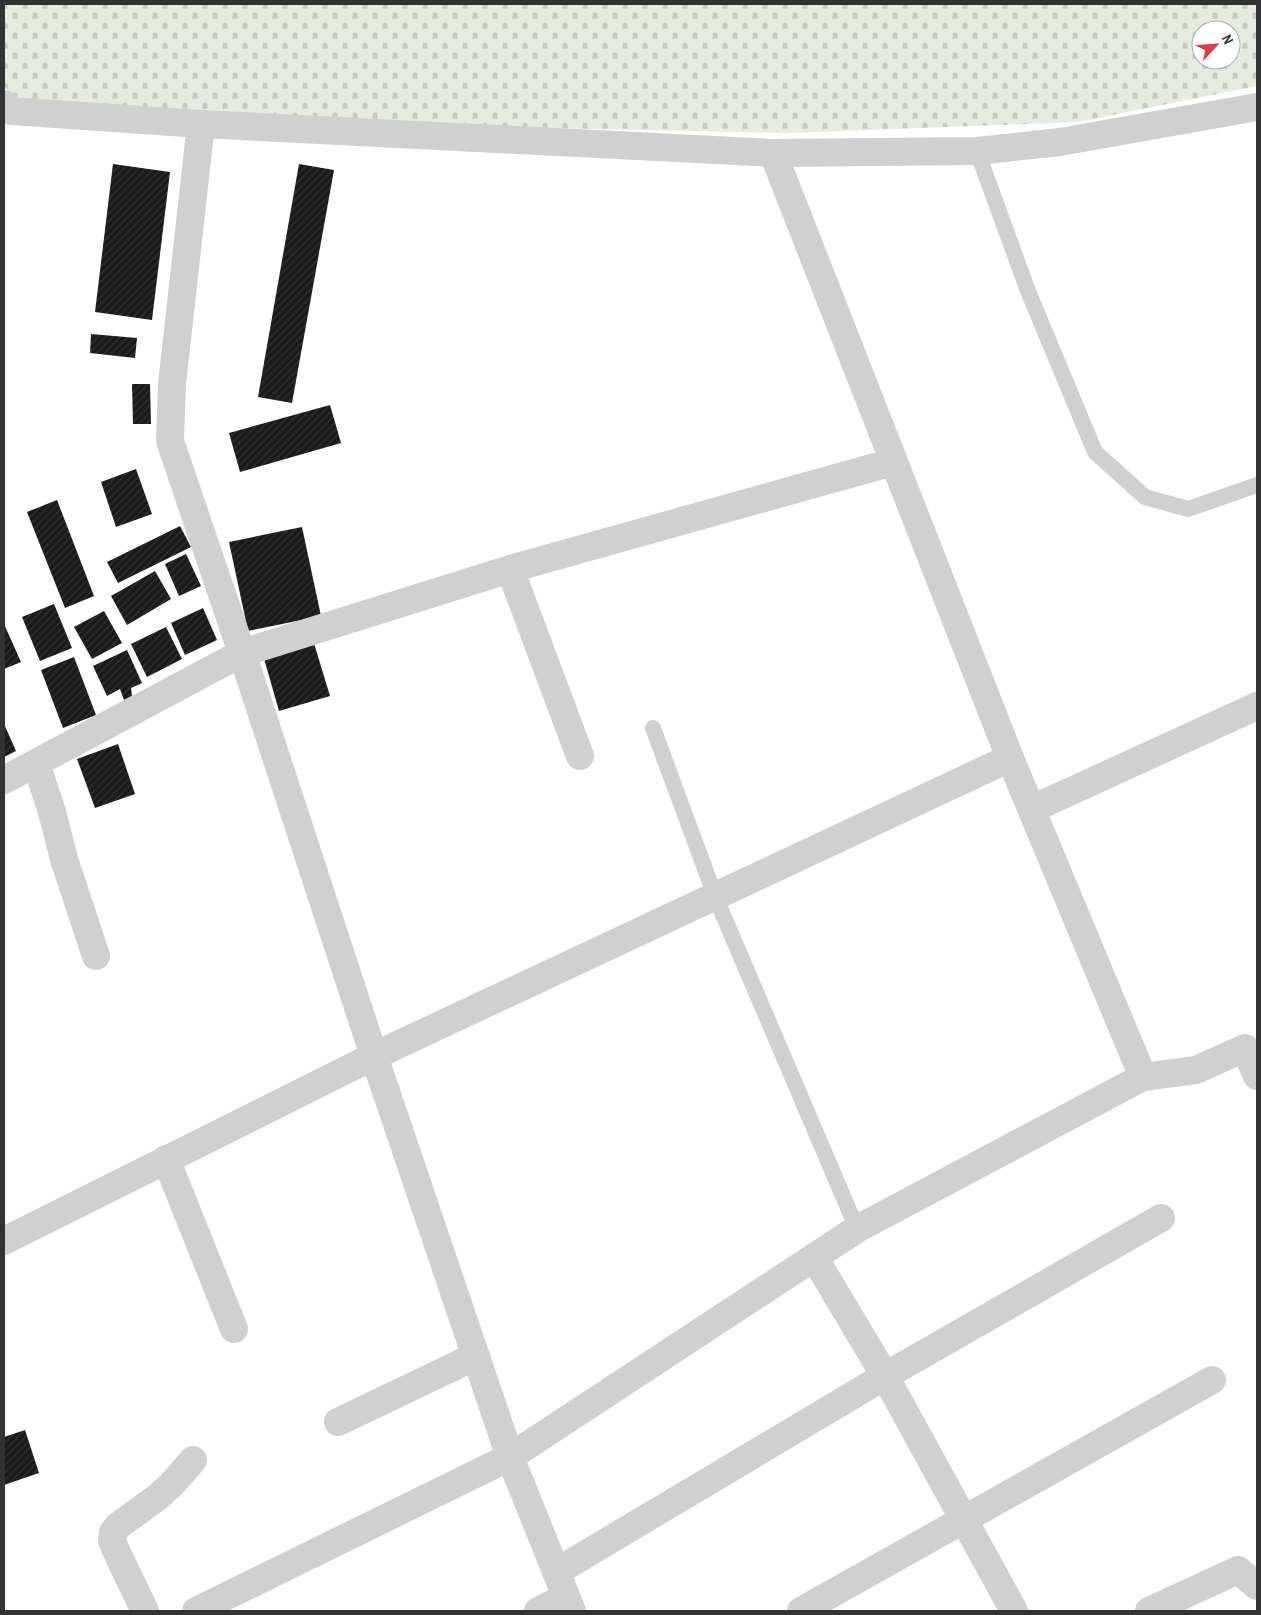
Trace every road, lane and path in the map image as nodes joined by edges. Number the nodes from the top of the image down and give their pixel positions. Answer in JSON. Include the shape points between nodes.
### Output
{"nodes":[{"id":1,"x":4,"y":104,"type":"edge"},
{"id":2,"x":1257,"y":107,"type":"edge"},
{"id":3,"x":201,"y":124,"type":"junction"},
{"id":4,"x":977,"y":151,"type":"junction"},
{"id":5,"x":773,"y":153,"type":"junction"},
{"id":6,"x":893,"y":462,"type":"junction"},
{"id":7,"x":1257,"y":485,"type":"edge"},
{"id":8,"x":510,"y":569,"type":"junction"},
{"id":9,"x":242,"y":653,"type":"junction"},
{"id":10,"x":1257,"y":706,"type":"edge"},
{"id":11,"x":653,"y":728,"type":"dead end"},
{"id":12,"x":580,"y":756,"type":"dead end"},
{"id":13,"x":1010,"y":758,"type":"junction"},
{"id":14,"x":36,"y":763,"type":"junction"},
{"id":15,"x":4,"y":780,"type":"edge"},
{"id":16,"x":1032,"y":808,"type":"junction"},
{"id":17,"x":715,"y":896,"type":"junction"},
{"id":18,"x":96,"y":956,"type":"dead end"},
{"id":19,"x":374,"y":1056,"type":"junction"},
{"id":20,"x":1257,"y":1076,"type":"edge"},
{"id":21,"x":1143,"y":1077,"type":"junction"},
{"id":22,"x":166,"y":1159,"type":"junction"},
{"id":23,"x":1161,"y":1218,"type":"dead end"},
{"id":24,"x":857,"y":1229,"type":"junction"},
{"id":25,"x":4,"y":1241,"type":"edge"},
{"id":26,"x":814,"y":1257,"type":"junction"},
{"id":27,"x":234,"y":1329,"type":"dead end"},
{"id":28,"x":476,"y":1356,"type":"junction"},
{"id":29,"x":885,"y":1376,"type":"junction"},
{"id":30,"x":1212,"y":1380,"type":"dead end"},
{"id":31,"x":338,"y":1422,"type":"dead end"},
{"id":32,"x":510,"y":1457,"type":"junction"},
{"id":33,"x":193,"y":1460,"type":"dead end"},
{"id":34,"x":964,"y":1520,"type":"junction"},
{"id":35,"x":556,"y":1572,"type":"junction"},
{"id":36,"x":1251,"y":1573,"type":"edge"},
{"id":37,"x":569,"y":1604,"type":"edge"},
{"id":38,"x":145,"y":1611,"type":"edge"},
{"id":39,"x":196,"y":1611,"type":"edge"},
{"id":40,"x":538,"y":1611,"type":"edge"},
{"id":41,"x":801,"y":1611,"type":"edge"},
{"id":42,"x":1014,"y":1611,"type":"edge"},
{"id":43,"x":1148,"y":1611,"type":"edge"}],
"edges":[{"from":1,"to":3,"type":"street","via":[[11,111]]},
{"from":2,"to":4,"type":"street","via":[[1060,142]]},
{"from":3,"to":5,"type":"street"},
{"from":3,"to":9,"type":"street","via":[[172,384],[170,441]]},
{"from":4,"to":5,"type":"street"},
{"from":4,"to":7,"type":"lane","via":[[1028,291],[1095,452],[1144,497],[1188,509]]},
{"from":5,"to":6,"type":"street"},
{"from":6,"to":8,"type":"street"},
{"from":6,"to":13,"type":"street"},
{"from":8,"to":9,"type":"street"},
{"from":8,"to":12,"type":"street"},
{"from":9,"to":14,"type":"street"},
{"from":9,"to":19,"type":"street"},
{"from":10,"to":16,"type":"street"},
{"from":11,"to":17,"type":"lane"},
{"from":13,"to":16,"type":"street"},
{"from":13,"to":17,"type":"street"},
{"from":14,"to":15,"type":"street"},
{"from":14,"to":18,"type":"street"},
{"from":16,"to":21,"type":"street"},
{"from":17,"to":19,"type":"street"},
{"from":17,"to":24,"type":"lane"},
{"from":19,"to":22,"type":"street"},
{"from":19,"to":28,"type":"street"},
{"from":20,"to":21,"type":"street","via":[[1245,1048],[1196,1070]]},
{"from":21,"to":24,"type":"street"},
{"from":22,"to":25,"type":"street"},
{"from":22,"to":27,"type":"street"},
{"from":23,"to":29,"type":"street"},
{"from":24,"to":26,"type":"street"},
{"from":26,"to":29,"type":"street"},
{"from":26,"to":32,"type":"street"},
{"from":28,"to":31,"type":"street"},
{"from":28,"to":32,"type":"street"},
{"from":29,"to":34,"type":"street"},
{"from":29,"to":35,"type":"street"},
{"from":30,"to":34,"type":"street"},
{"from":32,"to":35,"type":"street"},
{"from":32,"to":39,"type":"street"},
{"from":33,"to":38,"type":"street","via":[[165,1491],[113,1532],[112,1541]]},
{"from":34,"to":41,"type":"street"},
{"from":34,"to":42,"type":"street"},
{"from":35,"to":37,"type":"street"},
{"from":36,"to":43,"type":"street"},
{"from":37,"to":40,"type":"street"}]}
